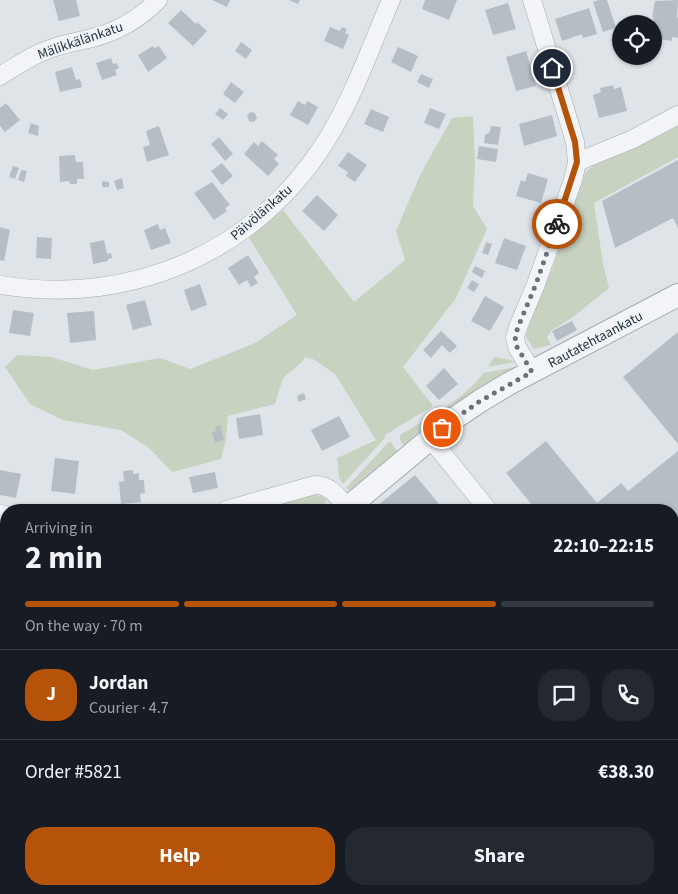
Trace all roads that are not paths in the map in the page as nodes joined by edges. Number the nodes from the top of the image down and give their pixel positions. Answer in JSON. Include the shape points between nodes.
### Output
{"nodes":[{"id":1,"x":158,"y":0,"type":"edge"},
{"id":2,"x":391,"y":0,"type":"edge"},
{"id":3,"x":532,"y":0,"type":"edge"},
{"id":4,"x":0,"y":76,"type":"edge"},
{"id":5,"x":678,"y":115,"type":"edge"},
{"id":6,"x":577,"y":162,"type":"junction"},
{"id":7,"x":0,"y":285,"type":"edge"},
{"id":8,"x":678,"y":295,"type":"edge"},
{"id":9,"x":532,"y":372,"type":"junction"},
{"id":10,"x":430,"y":438,"type":"junction"},
{"id":11,"x":247,"y":504,"type":"edge"},
{"id":12,"x":342,"y":504,"type":"edge"},
{"id":13,"x":352,"y":504,"type":"edge"},
{"id":14,"x":483,"y":504,"type":"edge"}],
"edges":[{"from":1,"to":4,"type":"street","name":"Mälikkälänkatu","via":[[124,26],[34,55]]},
{"from":2,"to":7,"type":"street","name":"Päivölänkatu","via":[[347,102],[320,150],[293,186],[238,234],[183,263],[121,284],[59,290]]},
{"from":3,"to":6,"type":"street","via":[[575,142]]},
{"from":5,"to":6,"type":"street","via":[[633,139]]},
{"from":6,"to":9,"type":"street","via":[[536,284],[516,332],[517,347]]},
{"from":8,"to":9,"type":"street","name":"Rautatehtaankatu"},
{"from":9,"to":10,"type":"street","name":"Rautatehtaankatu","via":[[480,401]]},
{"from":10,"to":13,"type":"street","name":"Rautatehtaankatu"},
{"from":10,"to":14,"type":"street"},
{"from":11,"to":12,"type":"street","via":[[315,485],[331,490]]}]}
